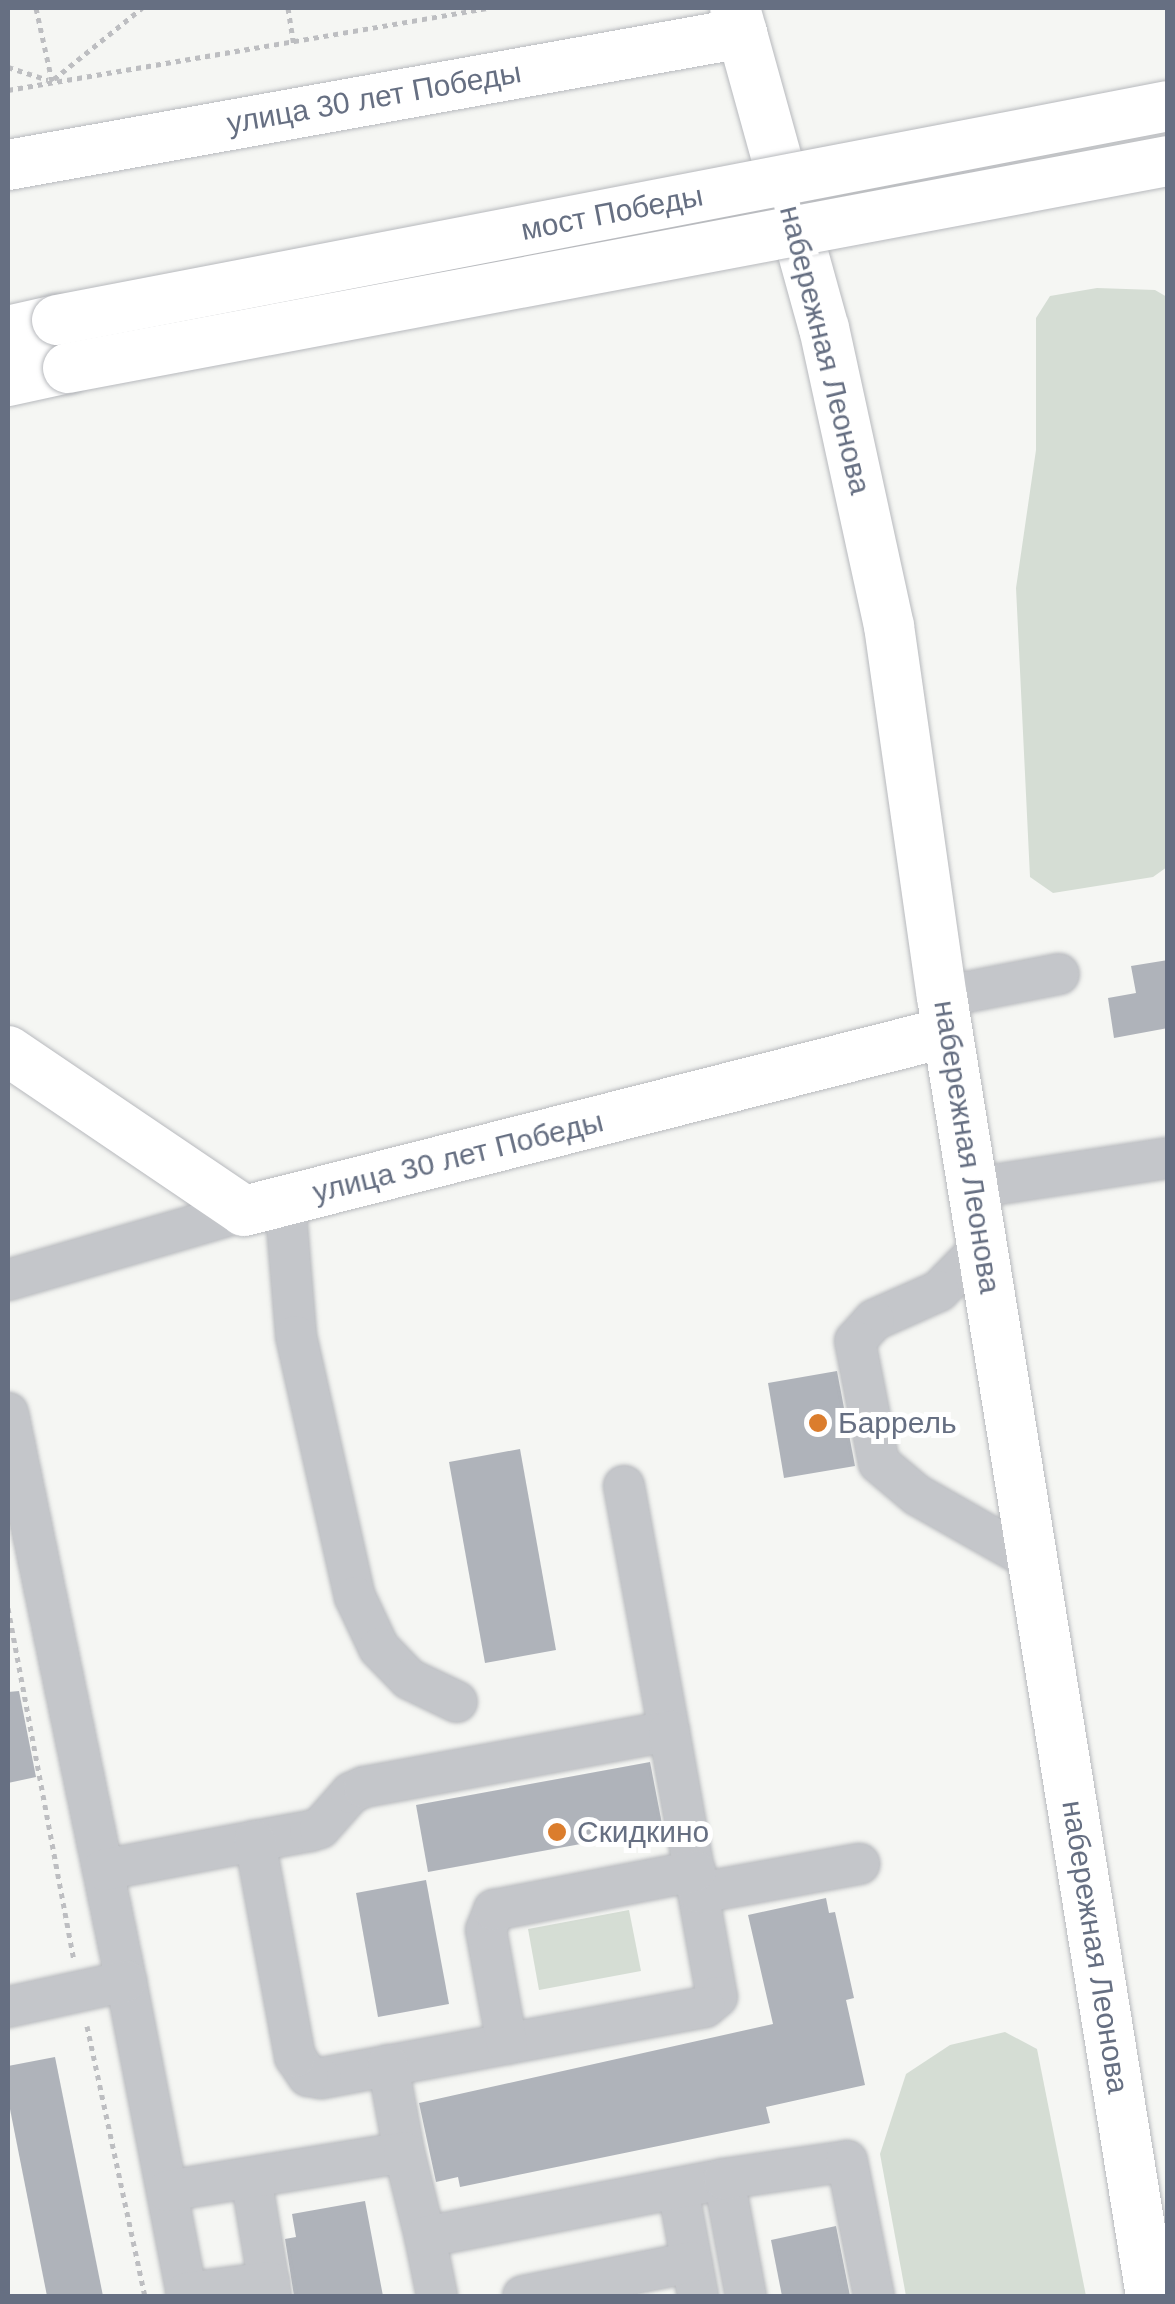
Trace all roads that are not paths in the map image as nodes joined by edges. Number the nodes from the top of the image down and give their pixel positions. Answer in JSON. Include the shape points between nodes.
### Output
{"nodes":[{"id":1,"x":738,"y":20,"type":"edge"},
{"id":2,"x":1168,"y":106,"type":"edge"},
{"id":3,"x":1168,"y":161,"type":"edge"},
{"id":4,"x":8,"y":164,"type":"edge"},
{"id":5,"x":8,"y":331,"type":"edge"},
{"id":6,"x":8,"y":381,"type":"edge"},
{"id":7,"x":1059,"y":974,"type":"dead end"},
{"id":8,"x":945,"y":1015,"type":"junction"},
{"id":9,"x":8,"y":1051,"type":"edge"},
{"id":10,"x":1168,"y":1158,"type":"edge"},
{"id":11,"x":974,"y":1188,"type":"junction"},
{"id":12,"x":264,"y":1206,"type":"junction"},
{"id":13,"x":983,"y":1246,"type":"junction"},
{"id":14,"x":8,"y":1280,"type":"edge"},
{"id":15,"x":8,"y":1413,"type":"edge"},
{"id":16,"x":624,"y":1486,"type":"dead end"},
{"id":17,"x":1034,"y":1561,"type":"junction"},
{"id":18,"x":457,"y":1702,"type":"dead end"},
{"id":19,"x":669,"y":1731,"type":"junction"},
{"id":20,"x":256,"y":1842,"type":"junction"},
{"id":21,"x":860,"y":1864,"type":"dead end"},
{"id":22,"x":103,"y":1870,"type":"junction"},
{"id":23,"x":697,"y":1882,"type":"junction"},
{"id":24,"x":126,"y":1981,"type":"junction"},
{"id":25,"x":8,"y":2007,"type":"edge"},
{"id":26,"x":507,"y":2044,"type":"junction"},
{"id":27,"x":388,"y":2066,"type":"junction"},
{"id":28,"x":404,"y":2152,"type":"junction"},
{"id":29,"x":251,"y":2178,"type":"junction"},
{"id":30,"x":724,"y":2180,"type":"junction"},
{"id":31,"x":678,"y":2189,"type":"junction"},
{"id":32,"x":167,"y":2191,"type":"junction"},
{"id":33,"x":425,"y":2238,"type":"junction"},
{"id":34,"x":695,"y":2279,"type":"edge"},
{"id":35,"x":270,"y":2289,"type":"edge"},
{"id":36,"x":186,"y":2295,"type":"edge"},
{"id":37,"x":437,"y":2296,"type":"edge"},
{"id":38,"x":524,"y":2296,"type":"edge"},
{"id":39,"x":746,"y":2296,"type":"edge"},
{"id":40,"x":874,"y":2296,"type":"edge"},
{"id":41,"x":1151,"y":2296,"type":"edge"}],
"edges":[{"from":1,"to":4,"type":"main road","name":"улица 30 лет Победы"},
{"from":1,"to":8,"type":"main road","name":"набережная Леонова","via":[[824,328],[888,626]]},
{"from":2,"to":5,"type":"main road","name":"мост Победы","bridge":true},
{"from":3,"to":6,"type":"main road","bridge":true},
{"from":7,"to":8,"type":"street"},
{"from":8,"to":11,"type":"main road","name":"набережная Леонова"},
{"from":8,"to":12,"type":"main road","name":"улица 30 лет Победы"},
{"from":9,"to":12,"type":"main road"},
{"from":10,"to":11,"type":"street"},
{"from":11,"to":13,"type":"main road","name":"набережная Леонова"},
{"from":12,"to":14,"type":"street"},
{"from":12,"to":18,"type":"street","via":[[355,1598],[379,1648],[409,1679]]},
{"from":13,"to":17,"type":"main road","name":"набережная Леонова"},
{"from":13,"to":17,"type":"street","via":[[940,1291],[874,1320],[855,1341],[880,1463],[916,1495]]},
{"from":15,"to":22,"type":"street"},
{"from":16,"to":19,"type":"street"},
{"from":17,"to":41,"type":"main road","name":"набережная Леонова"},
{"from":19,"to":20,"type":"street","via":[[364,1787],[320,1828]]},
{"from":19,"to":23,"type":"street"},
{"from":20,"to":22,"type":"street"},
{"from":20,"to":27,"type":"street","via":[[300,2070],[321,2078]]},
{"from":21,"to":23,"type":"street"},
{"from":22,"to":24,"type":"street"},
{"from":23,"to":26,"type":"street","via":[[713,2004]]},
{"from":23,"to":26,"type":"street","via":[[494,1910],[486,1930]]},
{"from":24,"to":25,"type":"street"},
{"from":24,"to":32,"type":"street"},
{"from":26,"to":27,"type":"street"},
{"from":27,"to":28,"type":"street"},
{"from":28,"to":29,"type":"street"},
{"from":28,"to":33,"type":"street"},
{"from":29,"to":32,"type":"street"},
{"from":29,"to":35,"type":"street"},
{"from":30,"to":31,"type":"street"},
{"from":30,"to":39,"type":"street"},
{"from":30,"to":40,"type":"street","via":[[847,2161]]},
{"from":31,"to":33,"type":"street"},
{"from":31,"to":34,"type":"street"},
{"from":32,"to":36,"type":"street"},
{"from":33,"to":37,"type":"street"},
{"from":34,"to":38,"type":"street"},
{"from":35,"to":36,"type":"street"}]}
